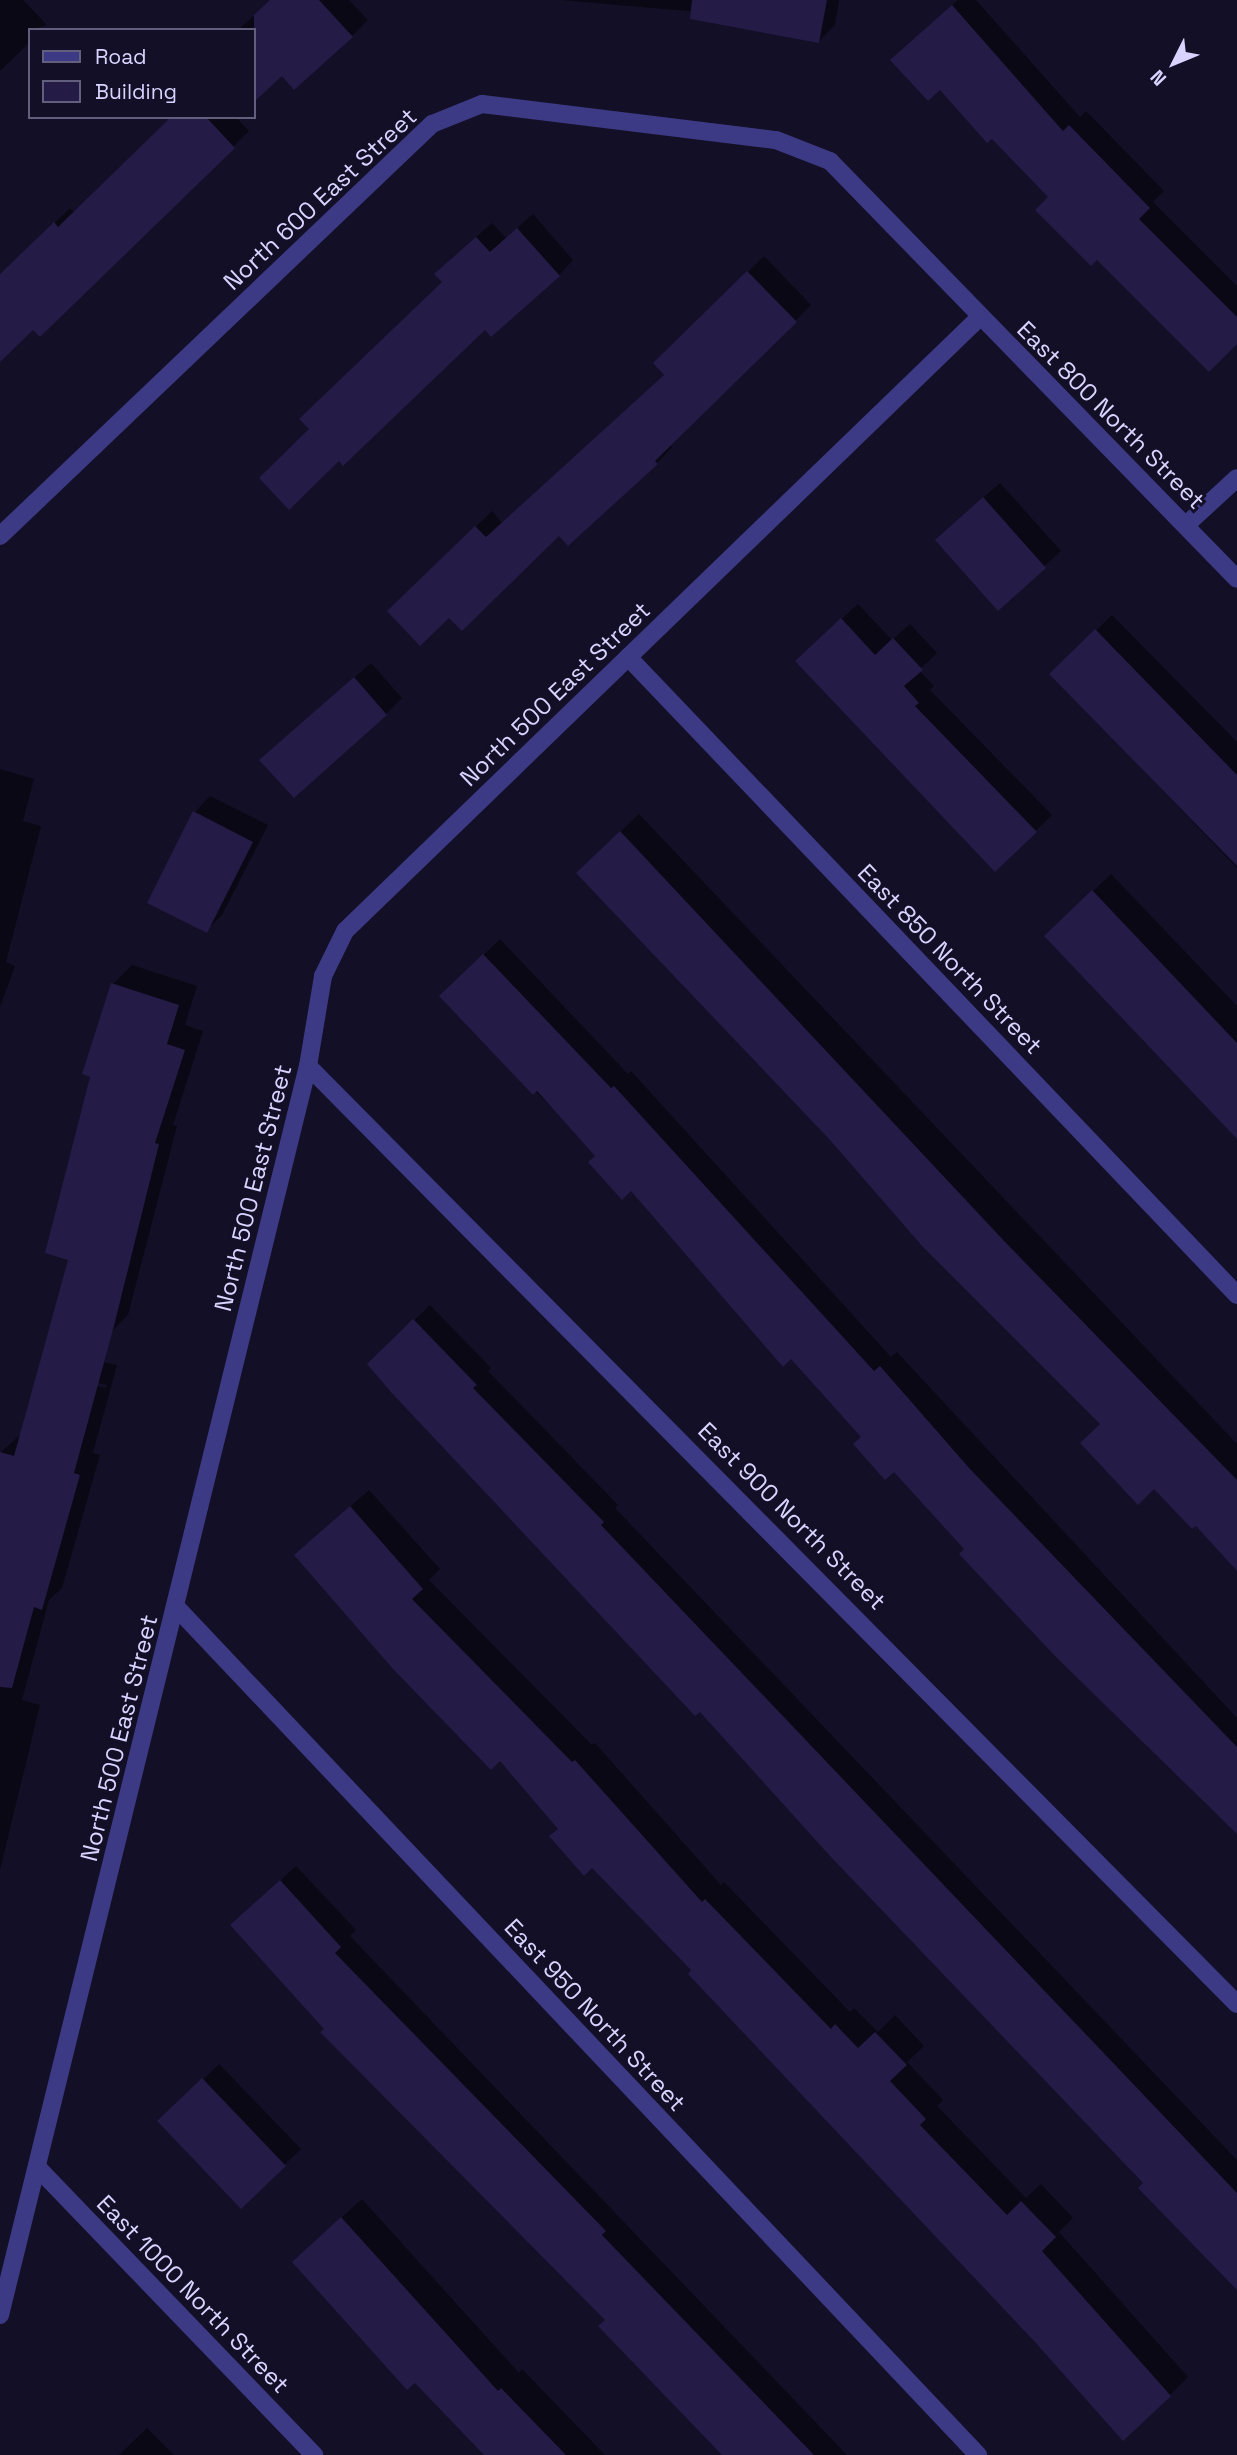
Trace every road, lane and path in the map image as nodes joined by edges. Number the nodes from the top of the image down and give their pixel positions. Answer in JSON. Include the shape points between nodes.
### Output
{"nodes":[{"id":1,"x":979,"y":317,"type":"junction"},
{"id":2,"x":1237,"y":478,"type":"edge"},
{"id":3,"x":1186,"y":525,"type":"junction"},
{"id":4,"x":0,"y":536,"type":"edge"},
{"id":5,"x":1237,"y":579,"type":"edge"},
{"id":6,"x":628,"y":657,"type":"junction"},
{"id":7,"x":309,"y":1066,"type":"junction"},
{"id":8,"x":1237,"y":1296,"type":"edge"},
{"id":9,"x":177,"y":1608,"type":"junction"},
{"id":10,"x":1237,"y":2004,"type":"edge"},
{"id":11,"x":37,"y":2167,"type":"junction"},
{"id":12,"x":0,"y":2315,"type":"edge"},
{"id":13,"x":314,"y":2455,"type":"edge"},
{"id":14,"x":978,"y":2455,"type":"edge"}],
"edges":[{"from":1,"to":3,"type":"street","name":"East 800 North Street"},
{"from":1,"to":4,"type":"street","name":"North 600 East Street","via":[[830,161],[776,140],[482,104],[432,124]]},
{"from":1,"to":6,"type":"street","name":"North 500 East Street"},
{"from":2,"to":3,"type":"street"},
{"from":3,"to":5,"type":"street","name":"East 800 North Street"},
{"from":6,"to":7,"type":"street","name":"North 500 East Street","via":[[345,931],[323,976]]},
{"from":6,"to":8,"type":"street","name":"East 850 North Street"},
{"from":7,"to":9,"type":"street","name":"North 500 East Street"},
{"from":7,"to":10,"type":"street","name":"East 900 North Street"},
{"from":9,"to":11,"type":"street","name":"North 500 East Street"},
{"from":9,"to":14,"type":"street","name":"East 950 North Street"},
{"from":11,"to":12,"type":"street","name":"North 500 East Street"},
{"from":11,"to":13,"type":"street","name":"East 1000 North Street"}]}
